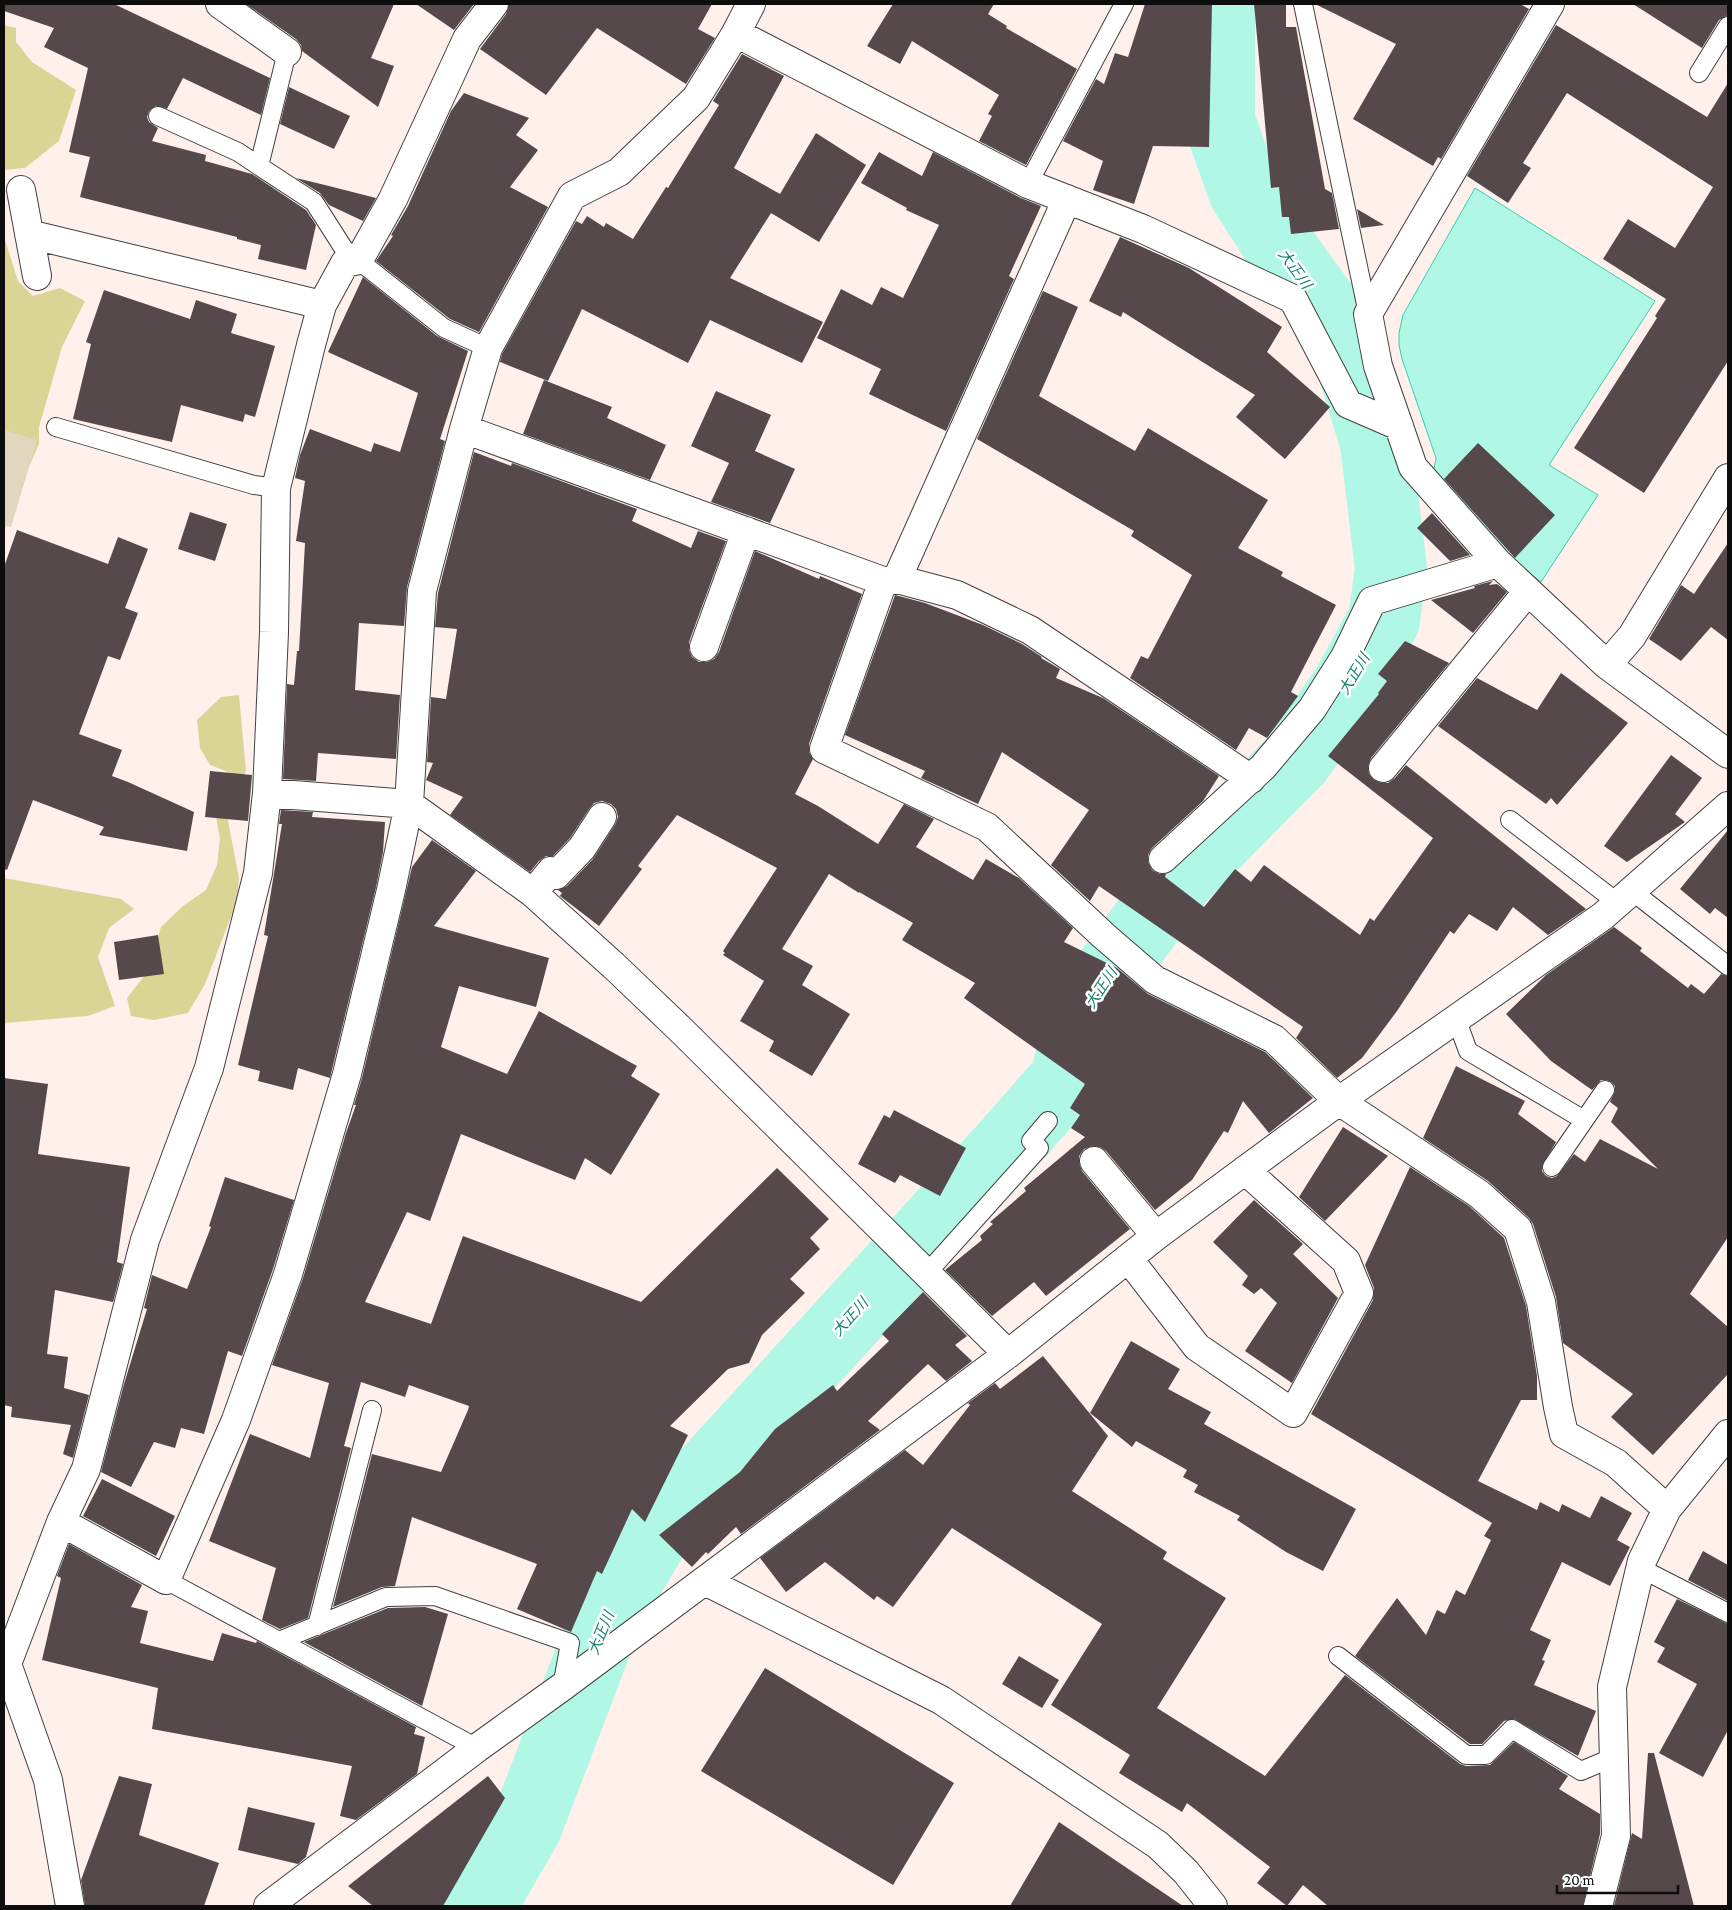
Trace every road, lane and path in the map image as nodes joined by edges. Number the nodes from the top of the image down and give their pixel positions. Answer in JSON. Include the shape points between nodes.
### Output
{"nodes":[{"id":1,"x":220,"y":4,"type":"edge"},
{"id":2,"x":494,"y":4,"type":"edge"},
{"id":3,"x":751,"y":4,"type":"edge"},
{"id":4,"x":1124,"y":4,"type":"edge"},
{"id":5,"x":1303,"y":4,"type":"edge"},
{"id":6,"x":1550,"y":4,"type":"edge"},
{"id":7,"x":1728,"y":26,"type":"edge"},
{"id":8,"x":736,"y":34,"type":"junction"},
{"id":9,"x":287,"y":52,"type":"joint"},
{"id":10,"x":1699,"y":73,"type":"dead end"},
{"id":11,"x":158,"y":116,"type":"dead end"},
{"id":12,"x":259,"y":166,"type":"junction"},
{"id":13,"x":1028,"y":184,"type":"junction"},
{"id":14,"x":21,"y":190,"type":"dead end"},
{"id":15,"x":1067,"y":199,"type":"junction"},
{"id":16,"x":29,"y":234,"type":"junction"},
{"id":17,"x":359,"y":260,"type":"junction"},
{"id":18,"x":37,"y":276,"type":"dead end"},
{"id":19,"x":322,"y":305,"type":"junction"},
{"id":20,"x":1368,"y":314,"type":"junction"},
{"id":21,"x":488,"y":348,"type":"junction"},
{"id":22,"x":1391,"y":423,"type":"junction"},
{"id":23,"x":56,"y":427,"type":"dead end"},
{"id":24,"x":464,"y":429,"type":"junction"},
{"id":25,"x":1728,"y":478,"type":"edge"},
{"id":26,"x":276,"y":488,"type":"junction"},
{"id":27,"x":746,"y":531,"type":"junction"},
{"id":28,"x":1498,"y":562,"type":"junction"},
{"id":29,"x":890,"y":580,"type":"junction"},
{"id":30,"x":1528,"y":591,"type":"junction"},
{"id":31,"x":704,"y":647,"type":"dead end"},
{"id":32,"x":1607,"y":665,"type":"junction"},
{"id":33,"x":1728,"y":754,"type":"edge"},
{"id":34,"x":1383,"y":768,"type":"dead end"},
{"id":35,"x":1251,"y":779,"type":"junction"},
{"id":36,"x":267,"y":793,"type":"junction"},
{"id":37,"x":409,"y":804,"type":"junction"},
{"id":38,"x":1728,"y":806,"type":"edge"},
{"id":39,"x":602,"y":817,"type":"dead end"},
{"id":40,"x":1510,"y":820,"type":"dead end"},
{"id":41,"x":1163,"y":859,"type":"dead end"},
{"id":42,"x":533,"y":893,"type":"junction"},
{"id":43,"x":1625,"y":897,"type":"junction"},
{"id":44,"x":1728,"y":966,"type":"edge"},
{"id":45,"x":1456,"y":1018,"type":"junction"},
{"id":46,"x":1605,"y":1090,"type":"dead end"},
{"id":47,"x":1339,"y":1101,"type":"junction"},
{"id":48,"x":1584,"y":1120,"type":"junction"},
{"id":49,"x":1048,"y":1121,"type":"dead end"},
{"id":50,"x":1094,"y":1161,"type":"dead end"},
{"id":51,"x":1552,"y":1167,"type":"dead end"},
{"id":52,"x":1245,"y":1170,"type":"junction"},
{"id":53,"x":1156,"y":1236,"type":"junction"},
{"id":54,"x":1128,"y":1258,"type":"junction"},
{"id":55,"x":927,"y":1274,"type":"junction"},
{"id":56,"x":1008,"y":1354,"type":"junction"},
{"id":57,"x":372,"y":1410,"type":"dead end"},
{"id":58,"x":1728,"y":1434,"type":"edge"},
{"id":59,"x":1667,"y":1509,"type":"junction"},
{"id":60,"x":61,"y":1522,"type":"junction"},
{"id":61,"x":1640,"y":1568,"type":"junction"},
{"id":62,"x":166,"y":1580,"type":"junction"},
{"id":63,"x":705,"y":1581,"type":"junction"},
{"id":64,"x":1728,"y":1613,"type":"edge"},
{"id":65,"x":317,"y":1626,"type":"junction"},
{"id":66,"x":279,"y":1641,"type":"junction"},
{"id":67,"x":1338,"y":1656,"type":"dead end"},
{"id":68,"x":6,"y":1664,"type":"edge"},
{"id":69,"x":562,"y":1687,"type":"junction"},
{"id":70,"x":477,"y":1748,"type":"junction"},
{"id":71,"x":1614,"y":1757,"type":"junction"},
{"id":72,"x":70,"y":1906,"type":"edge"},
{"id":73,"x":268,"y":1906,"type":"edge"},
{"id":74,"x":1213,"y":1906,"type":"edge"},
{"id":75,"x":1598,"y":1906,"type":"edge"}],
"edges":[{"from":1,"to":9,"type":"street"},
{"from":2,"to":17,"type":"street","via":[[467,39],[393,200]]},
{"from":3,"to":8,"type":"street"},
{"from":4,"to":13,"type":"lane"},
{"from":5,"to":20,"type":"lane"},
{"from":6,"to":20,"type":"street"},
{"from":7,"to":10,"type":"lane"},
{"from":8,"to":13,"type":"street"},
{"from":8,"to":21,"type":"street","via":[[696,98],[619,172],[572,196]]},
{"from":9,"to":12,"type":"lane"},
{"from":11,"to":12,"type":"lane","via":[[238,152]]},
{"from":12,"to":17,"type":"lane","via":[[314,202],[344,249]]},
{"from":13,"to":15,"type":"street"},
{"from":14,"to":16,"type":"street"},
{"from":15,"to":22,"type":"street","via":[[1143,229],[1293,299],[1348,404]]},
{"from":15,"to":29,"type":"street"},
{"from":16,"to":18,"type":"street"},
{"from":16,"to":19,"type":"street"},
{"from":17,"to":19,"type":"street","via":[[345,263]]},
{"from":17,"to":21,"type":"lane","via":[[444,328]]},
{"from":19,"to":26,"type":"street"},
{"from":20,"to":22,"type":"street"},
{"from":21,"to":24,"type":"street"},
{"from":22,"to":28,"type":"street","via":[[1413,467]]},
{"from":23,"to":26,"type":"lane","via":[[254,485]]},
{"from":24,"to":27,"type":"street"},
{"from":24,"to":37,"type":"street","via":[[422,591]]},
{"from":25,"to":32,"type":"street","via":[[1632,636]]},
{"from":26,"to":36,"type":"street"},
{"from":27,"to":29,"type":"street"},
{"from":27,"to":31,"type":"street"},
{"from":28,"to":30,"type":"street"},
{"from":28,"to":35,"type":"street","via":[[1372,601],[1345,657],[1312,708]]},
{"from":29,"to":35,"type":"street","via":[[957,595],[1030,630]]},
{"from":29,"to":47,"type":"street","via":[[824,749],[987,827],[1155,980],[1274,1039]]},
{"from":30,"to":32,"type":"street"},
{"from":30,"to":34,"type":"street"},
{"from":32,"to":33,"type":"street"},
{"from":35,"to":41,"type":"street"},
{"from":36,"to":37,"type":"street"},
{"from":36,"to":60,"type":"street","via":[[258,873],[209,1068],[145,1240],[86,1469]]},
{"from":37,"to":42,"type":"street"},
{"from":37,"to":62,"type":"street","via":[[347,1074],[288,1274],[236,1420]]},
{"from":38,"to":43,"type":"street"},
{"from":39,"to":42,"type":"street","via":[[582,848],[556,875],[551,871]]},
{"from":40,"to":43,"type":"lane"},
{"from":42,"to":55,"type":"street","via":[[621,972]]},
{"from":43,"to":44,"type":"lane"},
{"from":43,"to":45,"type":"street","via":[[1603,916]]},
{"from":45,"to":47,"type":"street"},
{"from":45,"to":48,"type":"lane","via":[[1468,1051]]},
{"from":46,"to":48,"type":"lane"},
{"from":47,"to":52,"type":"street"},
{"from":47,"to":59,"type":"street","via":[[1480,1194],[1518,1229],[1541,1302],[1564,1434],[1616,1463]]},
{"from":48,"to":51,"type":"lane"},
{"from":49,"to":55,"type":"lane","via":[[1031,1140],[1040,1148]]},
{"from":50,"to":53,"type":"street"},
{"from":52,"to":53,"type":"street"},
{"from":52,"to":54,"type":"street","via":[[1346,1260],[1359,1293],[1293,1413],[1198,1347]]},
{"from":53,"to":54,"type":"street"},
{"from":54,"to":56,"type":"street"},
{"from":55,"to":56,"type":"street"},
{"from":56,"to":63,"type":"street"},
{"from":57,"to":65,"type":"lane"},
{"from":58,"to":59,"type":"street"},
{"from":59,"to":61,"type":"street"},
{"from":60,"to":62,"type":"street"},
{"from":60,"to":68,"type":"street"},
{"from":61,"to":64,"type":"lane"},
{"from":61,"to":71,"type":"street","via":[[1612,1687]]},
{"from":62,"to":66,"type":"lane"},
{"from":63,"to":69,"type":"street"},
{"from":63,"to":74,"type":"street","via":[[941,1700],[1158,1845],[1186,1872]]},
{"from":65,"to":66,"type":"lane"},
{"from":65,"to":69,"type":"lane","via":[[386,1597],[435,1596],[570,1643]]},
{"from":66,"to":70,"type":"lane"},
{"from":67,"to":71,"type":"lane","via":[[1466,1755],[1486,1755],[1512,1729],[1581,1771]]},
{"from":68,"to":72,"type":"street","via":[[48,1780]]},
{"from":69,"to":70,"type":"street"},
{"from":70,"to":73,"type":"street"},
{"from":71,"to":75,"type":"street","via":[[1616,1836]]}]}
